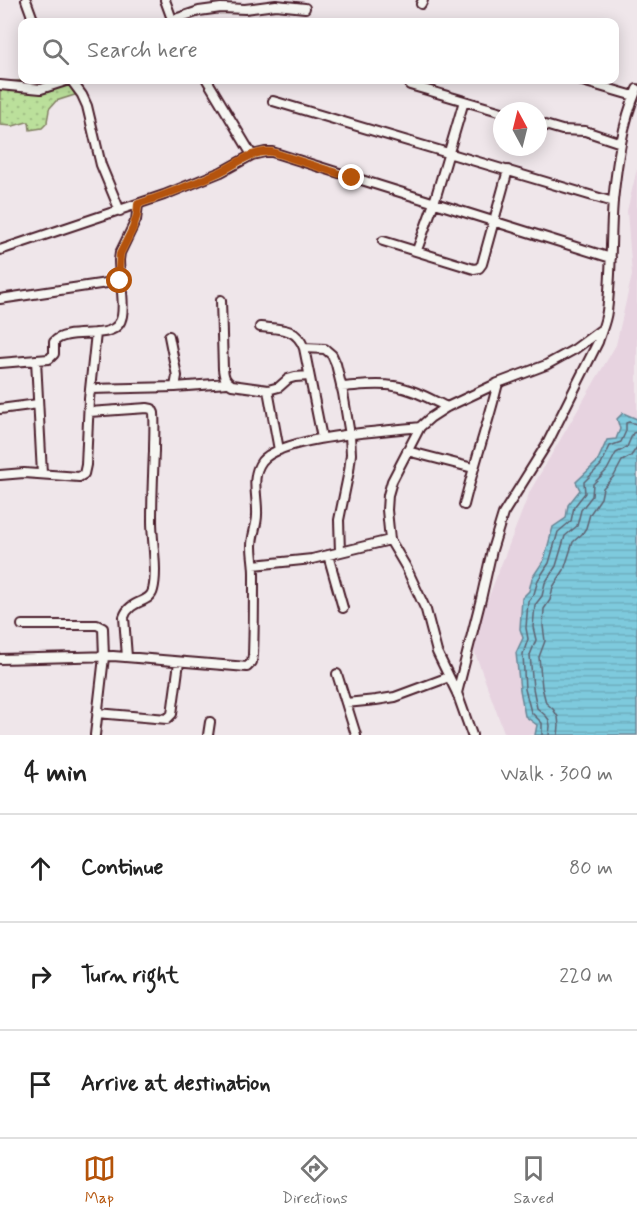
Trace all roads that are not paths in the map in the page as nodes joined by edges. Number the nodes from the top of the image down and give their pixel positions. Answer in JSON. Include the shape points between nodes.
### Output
{"nodes":[{"id":1,"x":26,"y":0,"type":"edge"},
{"id":2,"x":165,"y":0,"type":"edge"},
{"id":3,"x":233,"y":4,"type":"edge"},
{"id":4,"x":304,"y":8,"type":"dead end"},
{"id":5,"x":33,"y":18,"type":"edge"},
{"id":6,"x":172,"y":18,"type":"edge"},
{"id":7,"x":182,"y":18,"type":"edge"},
{"id":8,"x":58,"y":84,"type":"edge"},
{"id":9,"x":73,"y":84,"type":"edge"},
{"id":10,"x":209,"y":84,"type":"edge"},
{"id":11,"x":598,"y":84,"type":"edge"},
{"id":12,"x":0,"y":85,"type":"edge"},
{"id":13,"x":410,"y":85,"type":"dead end"},
{"id":14,"x":636,"y":92,"type":"edge"},
{"id":15,"x":273,"y":101,"type":"dead end"},
{"id":16,"x":464,"y":101,"type":"junction"},
{"id":17,"x":493,"y":109,"type":"edge"},
{"id":18,"x":547,"y":126,"type":"edge"},
{"id":19,"x":621,"y":143,"type":"junction"},
{"id":20,"x":449,"y":153,"type":"junction"},
{"id":21,"x":252,"y":155,"type":"junction"},
{"id":22,"x":508,"y":170,"type":"junction"},
{"id":23,"x":434,"y":202,"type":"junction"},
{"id":24,"x":613,"y":202,"type":"junction"},
{"id":25,"x":138,"y":204,"type":"junction"},
{"id":26,"x":120,"y":210,"type":"junction"},
{"id":27,"x":493,"y":222,"type":"junction"},
{"id":28,"x":383,"y":241,"type":"dead end"},
{"id":29,"x":0,"y":250,"type":"edge"},
{"id":30,"x":417,"y":250,"type":"junction"},
{"id":31,"x":611,"y":258,"type":"junction"},
{"id":32,"x":120,"y":281,"type":"junction"},
{"id":33,"x":0,"y":299,"type":"edge"},
{"id":34,"x":221,"y":300,"type":"dead end"},
{"id":35,"x":260,"y":327,"type":"dead end"},
{"id":36,"x":602,"y":328,"type":"junction"},
{"id":37,"x":96,"y":333,"type":"junction"},
{"id":38,"x":169,"y":336,"type":"dead end"},
{"id":39,"x":304,"y":348,"type":"junction"},
{"id":40,"x":36,"y":360,"type":"junction"},
{"id":41,"x":0,"y":363,"type":"edge"},
{"id":42,"x":309,"y":376,"type":"junction"},
{"id":43,"x":227,"y":383,"type":"junction"},
{"id":44,"x":498,"y":383,"type":"junction"},
{"id":45,"x":175,"y":387,"type":"junction"},
{"id":46,"x":341,"y":387,"type":"junction"},
{"id":47,"x":90,"y":389,"type":"junction"},
{"id":48,"x":268,"y":390,"type":"junction"},
{"id":49,"x":38,"y":404,"type":"junction"},
{"id":50,"x":447,"y":407,"type":"junction"},
{"id":51,"x":0,"y":409,"type":"edge"},
{"id":52,"x":89,"y":412,"type":"junction"},
{"id":53,"x":420,"y":427,"type":"junction"},
{"id":54,"x":350,"y":435,"type":"junction"},
{"id":55,"x":322,"y":438,"type":"junction"},
{"id":56,"x":279,"y":450,"type":"junction"},
{"id":57,"x":407,"y":451,"type":"junction"},
{"id":58,"x":473,"y":468,"type":"junction"},
{"id":59,"x":42,"y":474,"type":"junction"},
{"id":60,"x":0,"y":475,"type":"edge"},
{"id":61,"x":464,"y":505,"type":"dead end"},
{"id":62,"x":390,"y":540,"type":"junction"},
{"id":63,"x":340,"y":552,"type":"junction"},
{"id":64,"x":328,"y":555,"type":"junction"},
{"id":65,"x":254,"y":565,"type":"junction"},
{"id":66,"x":343,"y":608,"type":"dead end"},
{"id":67,"x":22,"y":625,"type":"dead end"},
{"id":68,"x":104,"y":657,"type":"junction"},
{"id":69,"x":127,"y":657,"type":"junction"},
{"id":70,"x":0,"y":659,"type":"edge"},
{"id":71,"x":179,"y":662,"type":"junction"},
{"id":72,"x":337,"y":674,"type":"dead end"},
{"id":73,"x":449,"y":676,"type":"junction"},
{"id":74,"x":457,"y":693,"type":"junction"},
{"id":75,"x":346,"y":703,"type":"junction"},
{"id":76,"x":97,"y":713,"type":"junction"},
{"id":77,"x":210,"y":722,"type":"dead end"},
{"id":78,"x":95,"y":735,"type":"edge"},
{"id":79,"x":208,"y":735,"type":"edge"},
{"id":80,"x":356,"y":735,"type":"edge"},
{"id":81,"x":472,"y":735,"type":"edge"}],
"edges":[{"from":1,"to":5,"type":"street"},
{"from":2,"to":6,"type":"street"},
{"from":3,"to":4,"type":"street","via":[[245,9],[274,5]]},
{"from":3,"to":7,"type":"street"},
{"from":8,"to":12,"type":"street","via":[[41,90]]},
{"from":9,"to":26,"type":"street","via":[[87,106],[101,165]]},
{"from":10,"to":21,"type":"street"},
{"from":11,"to":14,"type":"street"},
{"from":13,"to":16,"type":"street"},
{"from":14,"to":19,"type":"street"},
{"from":15,"to":20,"type":"street"},
{"from":16,"to":17,"type":"street"},
{"from":16,"to":20,"type":"street"},
{"from":18,"to":19,"type":"street","via":[[585,131]]},
{"from":19,"to":24,"type":"street"},
{"from":20,"to":22,"type":"street"},
{"from":20,"to":23,"type":"street"},
{"from":21,"to":23,"type":"street","via":[[272,152]]},
{"from":21,"to":25,"type":"street","via":[[221,172]]},
{"from":22,"to":24,"type":"street"},
{"from":22,"to":27,"type":"street"},
{"from":23,"to":27,"type":"street"},
{"from":23,"to":30,"type":"street"},
{"from":24,"to":31,"type":"street"},
{"from":25,"to":26,"type":"street"},
{"from":25,"to":32,"type":"street","via":[[133,228],[120,254]]},
{"from":26,"to":29,"type":"street"},
{"from":27,"to":30,"type":"street","via":[[479,268]]},
{"from":27,"to":31,"type":"street"},
{"from":28,"to":30,"type":"street"},
{"from":31,"to":36,"type":"street","via":[[607,313]]},
{"from":32,"to":33,"type":"street"},
{"from":32,"to":37,"type":"street","via":[[122,319],[113,330]]},
{"from":34,"to":43,"type":"street"},
{"from":35,"to":39,"type":"street","via":[[291,332]]},
{"from":36,"to":44,"type":"street","via":[[575,350]]},
{"from":36,"to":74,"type":"street","via":[[548,442],[503,514]]},
{"from":37,"to":40,"type":"street","via":[[59,337],[54,342],[52,357]]},
{"from":37,"to":47,"type":"street"},
{"from":38,"to":45,"type":"street","via":[[177,376]]},
{"from":39,"to":42,"type":"street"},
{"from":39,"to":46,"type":"street","via":[[325,350],[332,355]]},
{"from":40,"to":41,"type":"street"},
{"from":40,"to":49,"type":"street"},
{"from":42,"to":48,"type":"street","via":[[288,379]]},
{"from":42,"to":55,"type":"street"},
{"from":43,"to":45,"type":"street"},
{"from":43,"to":48,"type":"street"},
{"from":44,"to":50,"type":"street"},
{"from":44,"to":58,"type":"street"},
{"from":45,"to":47,"type":"street"},
{"from":46,"to":50,"type":"street","via":[[394,386]]},
{"from":46,"to":54,"type":"street"},
{"from":47,"to":52,"type":"street"},
{"from":48,"to":56,"type":"street"},
{"from":49,"to":51,"type":"street"},
{"from":49,"to":59,"type":"street"},
{"from":50,"to":53,"type":"street"},
{"from":52,"to":59,"type":"street","via":[[84,474]]},
{"from":52,"to":69,"type":"street","via":[[147,408],[154,413],[155,580],[153,594],[128,608],[124,617]]},
{"from":53,"to":54,"type":"street"},
{"from":53,"to":57,"type":"street"},
{"from":54,"to":55,"type":"street"},
{"from":54,"to":63,"type":"street","via":[[349,471],[339,520]]},
{"from":55,"to":56,"type":"street"},
{"from":56,"to":65,"type":"street","via":[[267,456],[257,472]]},
{"from":57,"to":58,"type":"street"},
{"from":57,"to":62,"type":"street","via":[[388,495]]},
{"from":58,"to":61,"type":"street"},
{"from":59,"to":60,"type":"street"},
{"from":62,"to":63,"type":"street"},
{"from":62,"to":73,"type":"street","via":[[426,610],[437,652]]},
{"from":63,"to":64,"type":"street"},
{"from":64,"to":65,"type":"street"},
{"from":64,"to":66,"type":"street"},
{"from":65,"to":71,"type":"street","via":[[250,665]]},
{"from":67,"to":68,"type":"street","via":[[101,626]]},
{"from":68,"to":69,"type":"street"},
{"from":68,"to":70,"type":"street"},
{"from":68,"to":76,"type":"street"},
{"from":69,"to":71,"type":"street"},
{"from":71,"to":76,"type":"street","via":[[172,714],[167,719]]},
{"from":72,"to":75,"type":"street"},
{"from":73,"to":74,"type":"street"},
{"from":73,"to":75,"type":"street","via":[[395,697]]},
{"from":74,"to":81,"type":"street"},
{"from":75,"to":80,"type":"street"},
{"from":76,"to":78,"type":"street"},
{"from":77,"to":79,"type":"street"}]}
